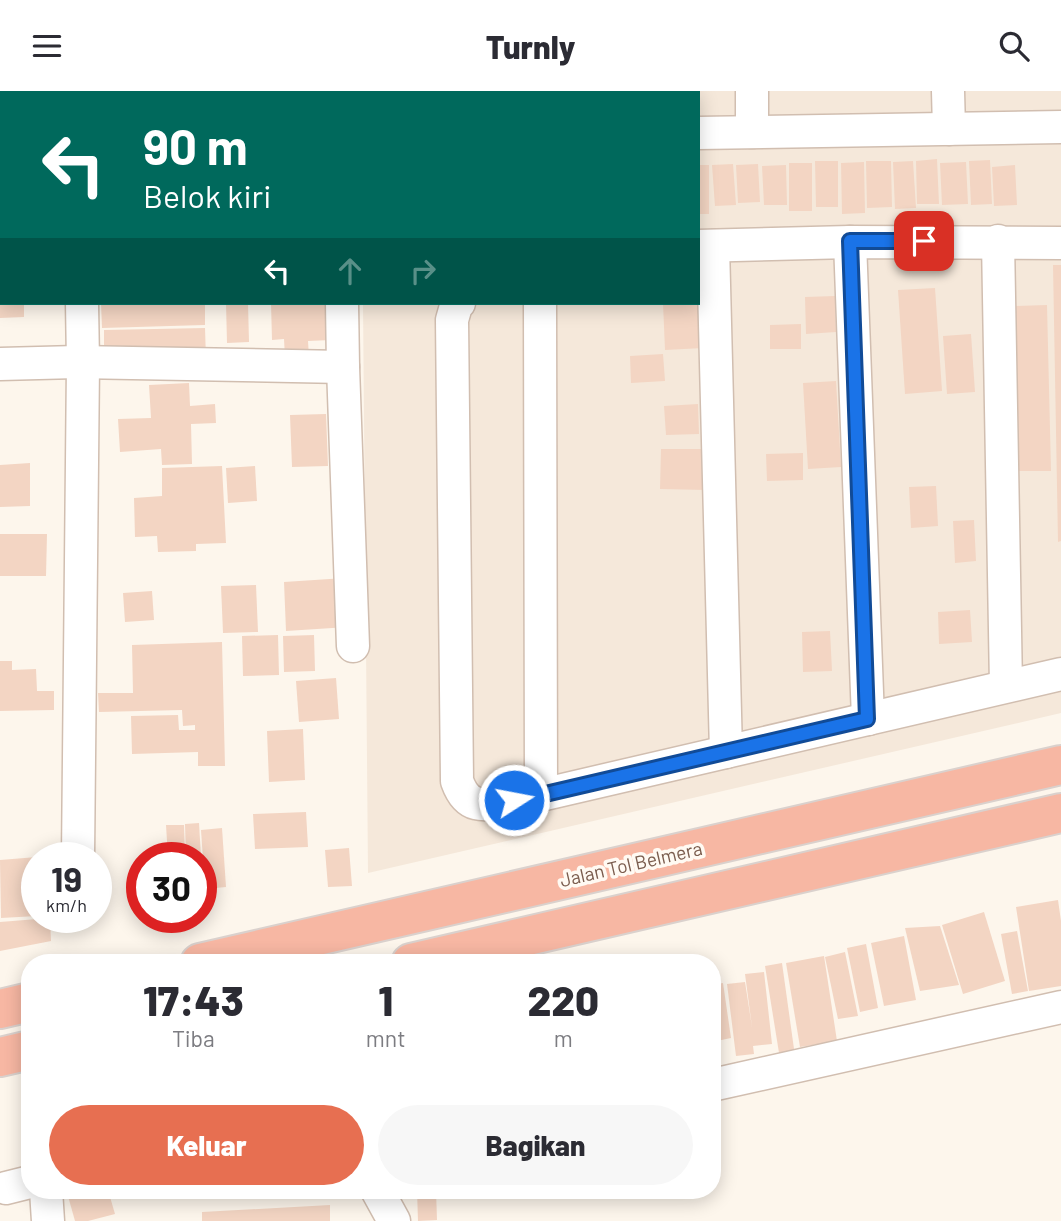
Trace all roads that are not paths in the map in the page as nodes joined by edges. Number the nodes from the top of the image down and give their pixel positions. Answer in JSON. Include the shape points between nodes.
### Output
{"nodes":[{"id":1,"x":752,"y":91,"type":"edge"},
{"id":2,"x":948,"y":91,"type":"edge"},
{"id":3,"x":1061,"y":127,"type":"edge"},
{"id":4,"x":949,"y":129,"type":"junction"},
{"id":5,"x":700,"y":132,"type":"edge"},
{"id":6,"x":752,"y":132,"type":"junction"},
{"id":7,"x":850,"y":241,"type":"junction"},
{"id":8,"x":998,"y":241,"type":"junction"},
{"id":9,"x":1061,"y":243,"type":"edge"},
{"id":10,"x":706,"y":246,"type":"edge"},
{"id":11,"x":82,"y":305,"type":"edge"},
{"id":12,"x":342,"y":305,"type":"edge"},
{"id":13,"x":457,"y":305,"type":"edge"},
{"id":14,"x":540,"y":305,"type":"edge"},
{"id":15,"x":83,"y":362,"type":"junction"},
{"id":16,"x":0,"y":364,"type":"edge"},
{"id":17,"x":343,"y":367,"type":"junction"},
{"id":18,"x":354,"y":646,"type":"dead end"},
{"id":19,"x":1061,"y":674,"type":"edge"},
{"id":20,"x":1006,"y":687,"type":"junction"},
{"id":21,"x":867,"y":719,"type":"junction"},
{"id":22,"x":726,"y":752,"type":"junction"},
{"id":23,"x":1061,"y":765,"type":"edge"},
{"id":24,"x":541,"y":795,"type":"junction"},
{"id":25,"x":1061,"y":813,"type":"edge"},
{"id":26,"x":78,"y":842,"type":"edge"},
{"id":27,"x":239,"y":954,"type":"edge"},
{"id":28,"x":450,"y":954,"type":"edge"},
{"id":29,"x":21,"y":1004,"type":"edge"},
{"id":30,"x":1061,"y":1007,"type":"edge"},
{"id":31,"x":0,"y":1009,"type":"edge"},
{"id":32,"x":21,"y":1052,"type":"edge"},
{"id":33,"x":0,"y":1057,"type":"edge"},
{"id":34,"x":721,"y":1083,"type":"edge"},
{"id":35,"x":47,"y":1199,"type":"edge"},
{"id":36,"x":382,"y":1199,"type":"edge"},
{"id":37,"x":406,"y":1199,"type":"edge"},
{"id":38,"x":48,"y":1221,"type":"edge"},
{"id":39,"x":394,"y":1221,"type":"edge"},
{"id":40,"x":405,"y":1221,"type":"edge"}],
"edges":[{"from":1,"to":6,"type":"street"},
{"from":2,"to":4,"type":"street"},
{"from":3,"to":4,"type":"street"},
{"from":4,"to":6,"type":"street"},
{"from":5,"to":6,"type":"street"},
{"from":7,"to":8,"type":"street"},
{"from":7,"to":10,"type":"street"},
{"from":7,"to":21,"type":"street"},
{"from":8,"to":9,"type":"street"},
{"from":8,"to":20,"type":"street"},
{"from":10,"to":22,"type":"street"},
{"from":11,"to":15,"type":"street"},
{"from":12,"to":17,"type":"street"},
{"from":13,"to":24,"type":"street","via":[[452,320],[457,781],[467,799],[477,804]]},
{"from":14,"to":24,"type":"street"},
{"from":15,"to":16,"type":"street"},
{"from":15,"to":17,"type":"street"},
{"from":15,"to":26,"type":"street"},
{"from":17,"to":18,"type":"street"},
{"from":19,"to":20,"type":"street"},
{"from":20,"to":21,"type":"street"},
{"from":21,"to":22,"type":"street"},
{"from":22,"to":24,"type":"street"},
{"from":23,"to":27,"type":"highway","name":"Jalan Tol Belmera"},
{"from":25,"to":28,"type":"highway"},
{"from":29,"to":31,"type":"highway"},
{"from":30,"to":34,"type":"street"},
{"from":32,"to":33,"type":"highway"},
{"from":35,"to":38,"type":"street"},
{"from":36,"to":39,"type":"street"},
{"from":37,"to":40,"type":"street"}]}
